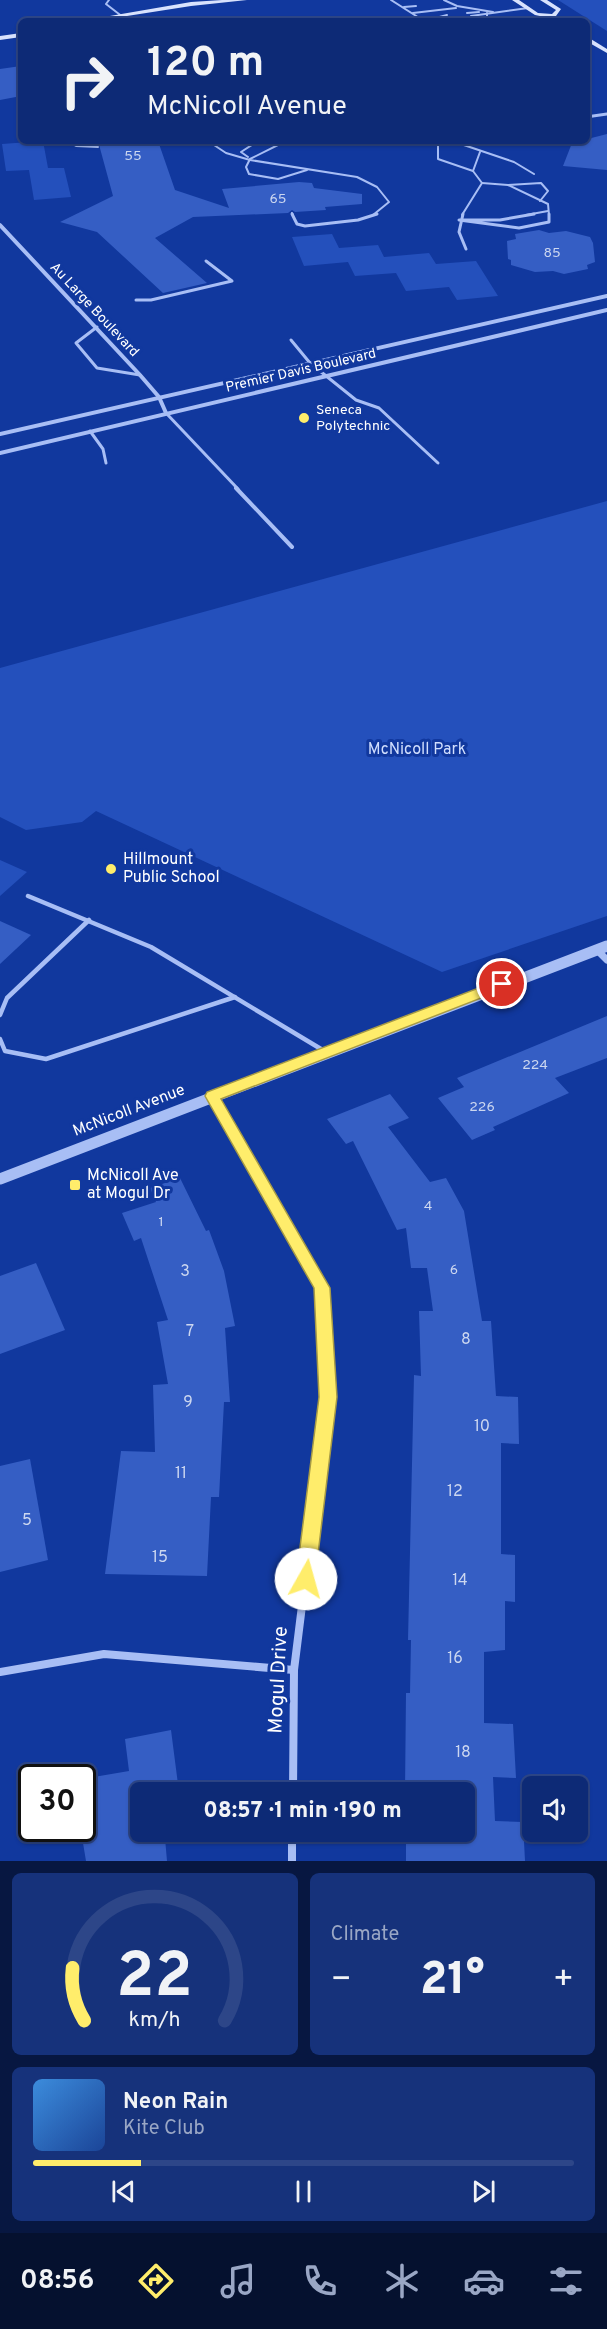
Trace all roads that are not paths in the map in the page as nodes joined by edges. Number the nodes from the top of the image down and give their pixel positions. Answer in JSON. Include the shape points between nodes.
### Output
{"nodes":[{"id":1,"x":109,"y":0,"type":"edge"},
{"id":2,"x":244,"y":0,"type":"edge"},
{"id":3,"x":392,"y":0,"type":"edge"},
{"id":4,"x":399,"y":0,"type":"edge"},
{"id":5,"x":444,"y":0,"type":"edge"},
{"id":6,"x":515,"y":0,"type":"edge"},
{"id":7,"x":543,"y":0,"type":"edge"},
{"id":8,"x":448,"y":2,"type":"junction"},
{"id":9,"x":440,"y":3,"type":"dead end"},
{"id":10,"x":213,"y":4,"type":"junction"},
{"id":11,"x":416,"y":6,"type":"dead end"},
{"id":12,"x":404,"y":7,"type":"junction"},
{"id":13,"x":456,"y":8,"type":"junction"},
{"id":14,"x":528,"y":8,"type":"junction"},
{"id":15,"x":494,"y":12,"type":"junction"},
{"id":16,"x":413,"y":13,"type":"junction"},
{"id":17,"x":467,"y":13,"type":"dead end"},
{"id":18,"x":487,"y":13,"type":"junction"},
{"id":19,"x":119,"y":15,"type":"junction"},
{"id":20,"x":447,"y":15,"type":"dead end"},
{"id":21,"x":471,"y":16,"type":"dead end"},
{"id":22,"x":553,"y":16,"type":"junction"},
{"id":23,"x":102,"y":18,"type":"edge"},
{"id":24,"x":124,"y":18,"type":"edge"},
{"id":25,"x":147,"y":18,"type":"edge"},
{"id":26,"x":420,"y":18,"type":"edge"},
{"id":27,"x":433,"y":18,"type":"edge"},
{"id":28,"x":481,"y":18,"type":"edge"},
{"id":29,"x":556,"y":18,"type":"edge"},
{"id":30,"x":18,"y":35,"type":"edge"},
{"id":31,"x":0,"y":38,"type":"edge"},
{"id":32,"x":590,"y":40,"type":"edge"},
{"id":33,"x":607,"y":51,"type":"edge"},
{"id":34,"x":607,"y":114,"type":"edge"},
{"id":35,"x":590,"y":116,"type":"edge"},
{"id":36,"x":72,"y":144,"type":"edge"},
{"id":37,"x":211,"y":144,"type":"edge"},
{"id":38,"x":253,"y":144,"type":"edge"},
{"id":39,"x":280,"y":144,"type":"edge"},
{"id":40,"x":438,"y":144,"type":"edge"},
{"id":41,"x":460,"y":144,"type":"edge"},
{"id":42,"x":98,"y":147,"type":"dead end"},
{"id":43,"x":480,"y":152,"type":"junction"},
{"id":44,"x":250,"y":159,"type":"junction"},
{"id":45,"x":310,"y":169,"type":"junction"},
{"id":46,"x":473,"y":171,"type":"junction"},
{"id":47,"x":534,"y":174,"type":"dead end"},
{"id":48,"x":482,"y":183,"type":"junction"},
{"id":49,"x":508,"y":185,"type":"junction"},
{"id":50,"x":540,"y":201,"type":"junction"},
{"id":51,"x":548,"y":211,"type":"junction"},
{"id":52,"x":292,"y":213,"type":"dead end"},
{"id":53,"x":459,"y":220,"type":"junction"},
{"id":54,"x":0,"y":225,"type":"edge"},
{"id":55,"x":466,"y":249,"type":"dead end"},
{"id":56,"x":206,"y":261,"type":"dead end"},
{"id":57,"x":607,"y":296,"type":"edge"},
{"id":58,"x":136,"y":300,"type":"dead end"},
{"id":59,"x":607,"y":310,"type":"edge"},
{"id":60,"x":97,"y":327,"type":"junction"},
{"id":61,"x":291,"y":340,"type":"dead end"},
{"id":62,"x":310,"y":363,"type":"junction"},
{"id":63,"x":140,"y":375,"type":"junction"},
{"id":64,"x":327,"y":376,"type":"junction"},
{"id":65,"x":159,"y":397,"type":"junction"},
{"id":66,"x":166,"y":413,"type":"junction"},
{"id":67,"x":90,"y":432,"type":"junction"},
{"id":68,"x":0,"y":434,"type":"edge"},
{"id":69,"x":0,"y":453,"type":"edge"},
{"id":70,"x":106,"y":463,"type":"dead end"},
{"id":71,"x":438,"y":463,"type":"dead end"},
{"id":72,"x":292,"y":547,"type":"dead end"},
{"id":73,"x":28,"y":896,"type":"dead end"},
{"id":74,"x":89,"y":920,"type":"junction"},
{"id":75,"x":602,"y":948,"type":"edge"},
{"id":76,"x":607,"y":960,"type":"edge"},
{"id":77,"x":235,"y":997,"type":"junction"},
{"id":78,"x":0,"y":1015,"type":"edge"},
{"id":79,"x":0,"y":1039,"type":"edge"},
{"id":80,"x":328,"y":1053,"type":"junction"},
{"id":81,"x":212,"y":1096,"type":"junction"},
{"id":82,"x":0,"y":1179,"type":"edge"},
{"id":83,"x":294,"y":1670,"type":"junction"},
{"id":84,"x":0,"y":1672,"type":"edge"},
{"id":85,"x":293,"y":1782,"type":"edge"},
{"id":86,"x":292,"y":1842,"type":"edge"},
{"id":87,"x":292,"y":1861,"type":"edge"}],
"edges":[{"from":1,"to":19,"type":"lane","via":[[106,4]]},
{"from":2,"to":10,"type":"main road"},
{"from":3,"to":4,"type":"lane"},
{"from":3,"to":12,"type":"lane"},
{"from":5,"to":8,"type":"lane"},
{"from":6,"to":14,"type":"main road"},
{"from":7,"to":22,"type":"main road","via":[[559,10]]},
{"from":8,"to":9,"type":"lane"},
{"from":8,"to":13,"type":"lane"},
{"from":10,"to":19,"type":"main road"},
{"from":10,"to":25,"type":"main road","via":[[204,9]]},
{"from":11,"to":12,"type":"lane"},
{"from":12,"to":16,"type":"lane"},
{"from":13,"to":15,"type":"lane"},
{"from":13,"to":16,"type":"lane"},
{"from":14,"to":15,"type":"lane"},
{"from":14,"to":22,"type":"main road"},
{"from":15,"to":18,"type":"lane"},
{"from":16,"to":26,"type":"lane"},
{"from":17,"to":18,"type":"lane"},
{"from":18,"to":21,"type":"lane"},
{"from":18,"to":28,"type":"lane","via":[[487,17]]},
{"from":19,"to":23,"type":"main road"},
{"from":19,"to":24,"type":"lane"},
{"from":20,"to":27,"type":"lane"},
{"from":22,"to":29,"type":"main road"},
{"from":30,"to":31,"type":"main road"},
{"from":32,"to":33,"type":"main road"},
{"from":34,"to":35,"type":"street"},
{"from":36,"to":42,"type":"lane"},
{"from":37,"to":44,"type":"lane","via":[[218,151]]},
{"from":38,"to":44,"type":"lane","via":[[241,152]]},
{"from":39,"to":44,"type":"lane"},
{"from":40,"to":46,"type":"lane","via":[[438,159]]},
{"from":41,"to":43,"type":"lane"},
{"from":43,"to":46,"type":"lane"},
{"from":43,"to":47,"type":"lane","via":[[514,162]]},
{"from":44,"to":45,"type":"lane"},
{"from":44,"to":45,"type":"lane","via":[[246,167],[249,174],[264,180],[288,178]]},
{"from":45,"to":52,"type":"lane","via":[[352,174],[386,193],[389,201],[377,214],[329,224],[297,224]]},
{"from":46,"to":48,"type":"lane"},
{"from":48,"to":49,"type":"lane"},
{"from":48,"to":53,"type":"lane"},
{"from":49,"to":50,"type":"lane"},
{"from":49,"to":50,"type":"lane","via":[[541,183],[549,191]]},
{"from":50,"to":51,"type":"lane","via":[[548,204]]},
{"from":51,"to":53,"type":"lane","via":[[500,220]]},
{"from":51,"to":53,"type":"lane","via":[[549,222],[519,228]]},
{"from":53,"to":55,"type":"lane","via":[[459,240]]},
{"from":54,"to":60,"type":"street","name":"Au Large Boulevard"},
{"from":56,"to":58,"type":"lane","via":[[232,281]]},
{"from":57,"to":62,"type":"street","name":"Premier Davis Boulevard"},
{"from":59,"to":64,"type":"street","name":"Premier Davis Boulevard"},
{"from":60,"to":63,"type":"street","name":"Au Large Boulevard"},
{"from":60,"to":63,"type":"lane","via":[[76,343],[97,368]]},
{"from":61,"to":62,"type":"lane"},
{"from":62,"to":64,"type":"lane"},
{"from":62,"to":65,"type":"street","name":"Premier Davis Boulevard"},
{"from":63,"to":65,"type":"street","name":"Au Large Boulevard"},
{"from":64,"to":66,"type":"street","name":"Premier Davis Boulevard"},
{"from":64,"to":71,"type":"lane","via":[[356,400],[379,408]]},
{"from":65,"to":66,"type":"street","name":"Au Large Boulevard"},
{"from":65,"to":68,"type":"street","name":"Premier Davis Boulevard"},
{"from":66,"to":67,"type":"street","name":"Premier Davis Boulevard"},
{"from":66,"to":72,"type":"lane"},
{"from":67,"to":69,"type":"street","name":"Premier Davis Boulevard"},
{"from":67,"to":70,"type":"lane","via":[[103,449]]},
{"from":73,"to":74,"type":"lane"},
{"from":74,"to":77,"type":"lane","via":[[151,947]]},
{"from":74,"to":78,"type":"lane","via":[[7,998]]},
{"from":75,"to":76,"type":"street"},
{"from":75,"to":80,"type":"street","name":"McNicoll Avenue"},
{"from":77,"to":79,"type":"lane","via":[[46,1059],[5,1051]]},
{"from":77,"to":80,"type":"lane"},
{"from":80,"to":81,"type":"street","name":"McNicoll Avenue"},
{"from":81,"to":82,"type":"street","name":"McNicoll Avenue"},
{"from":81,"to":83,"type":"street","name":"Mogul Drive","via":[[322,1288],[328,1397]]},
{"from":83,"to":84,"type":"street","via":[[104,1654]]},
{"from":83,"to":85,"type":"street","name":"Mogul Drive"},
{"from":86,"to":87,"type":"street"}]}
